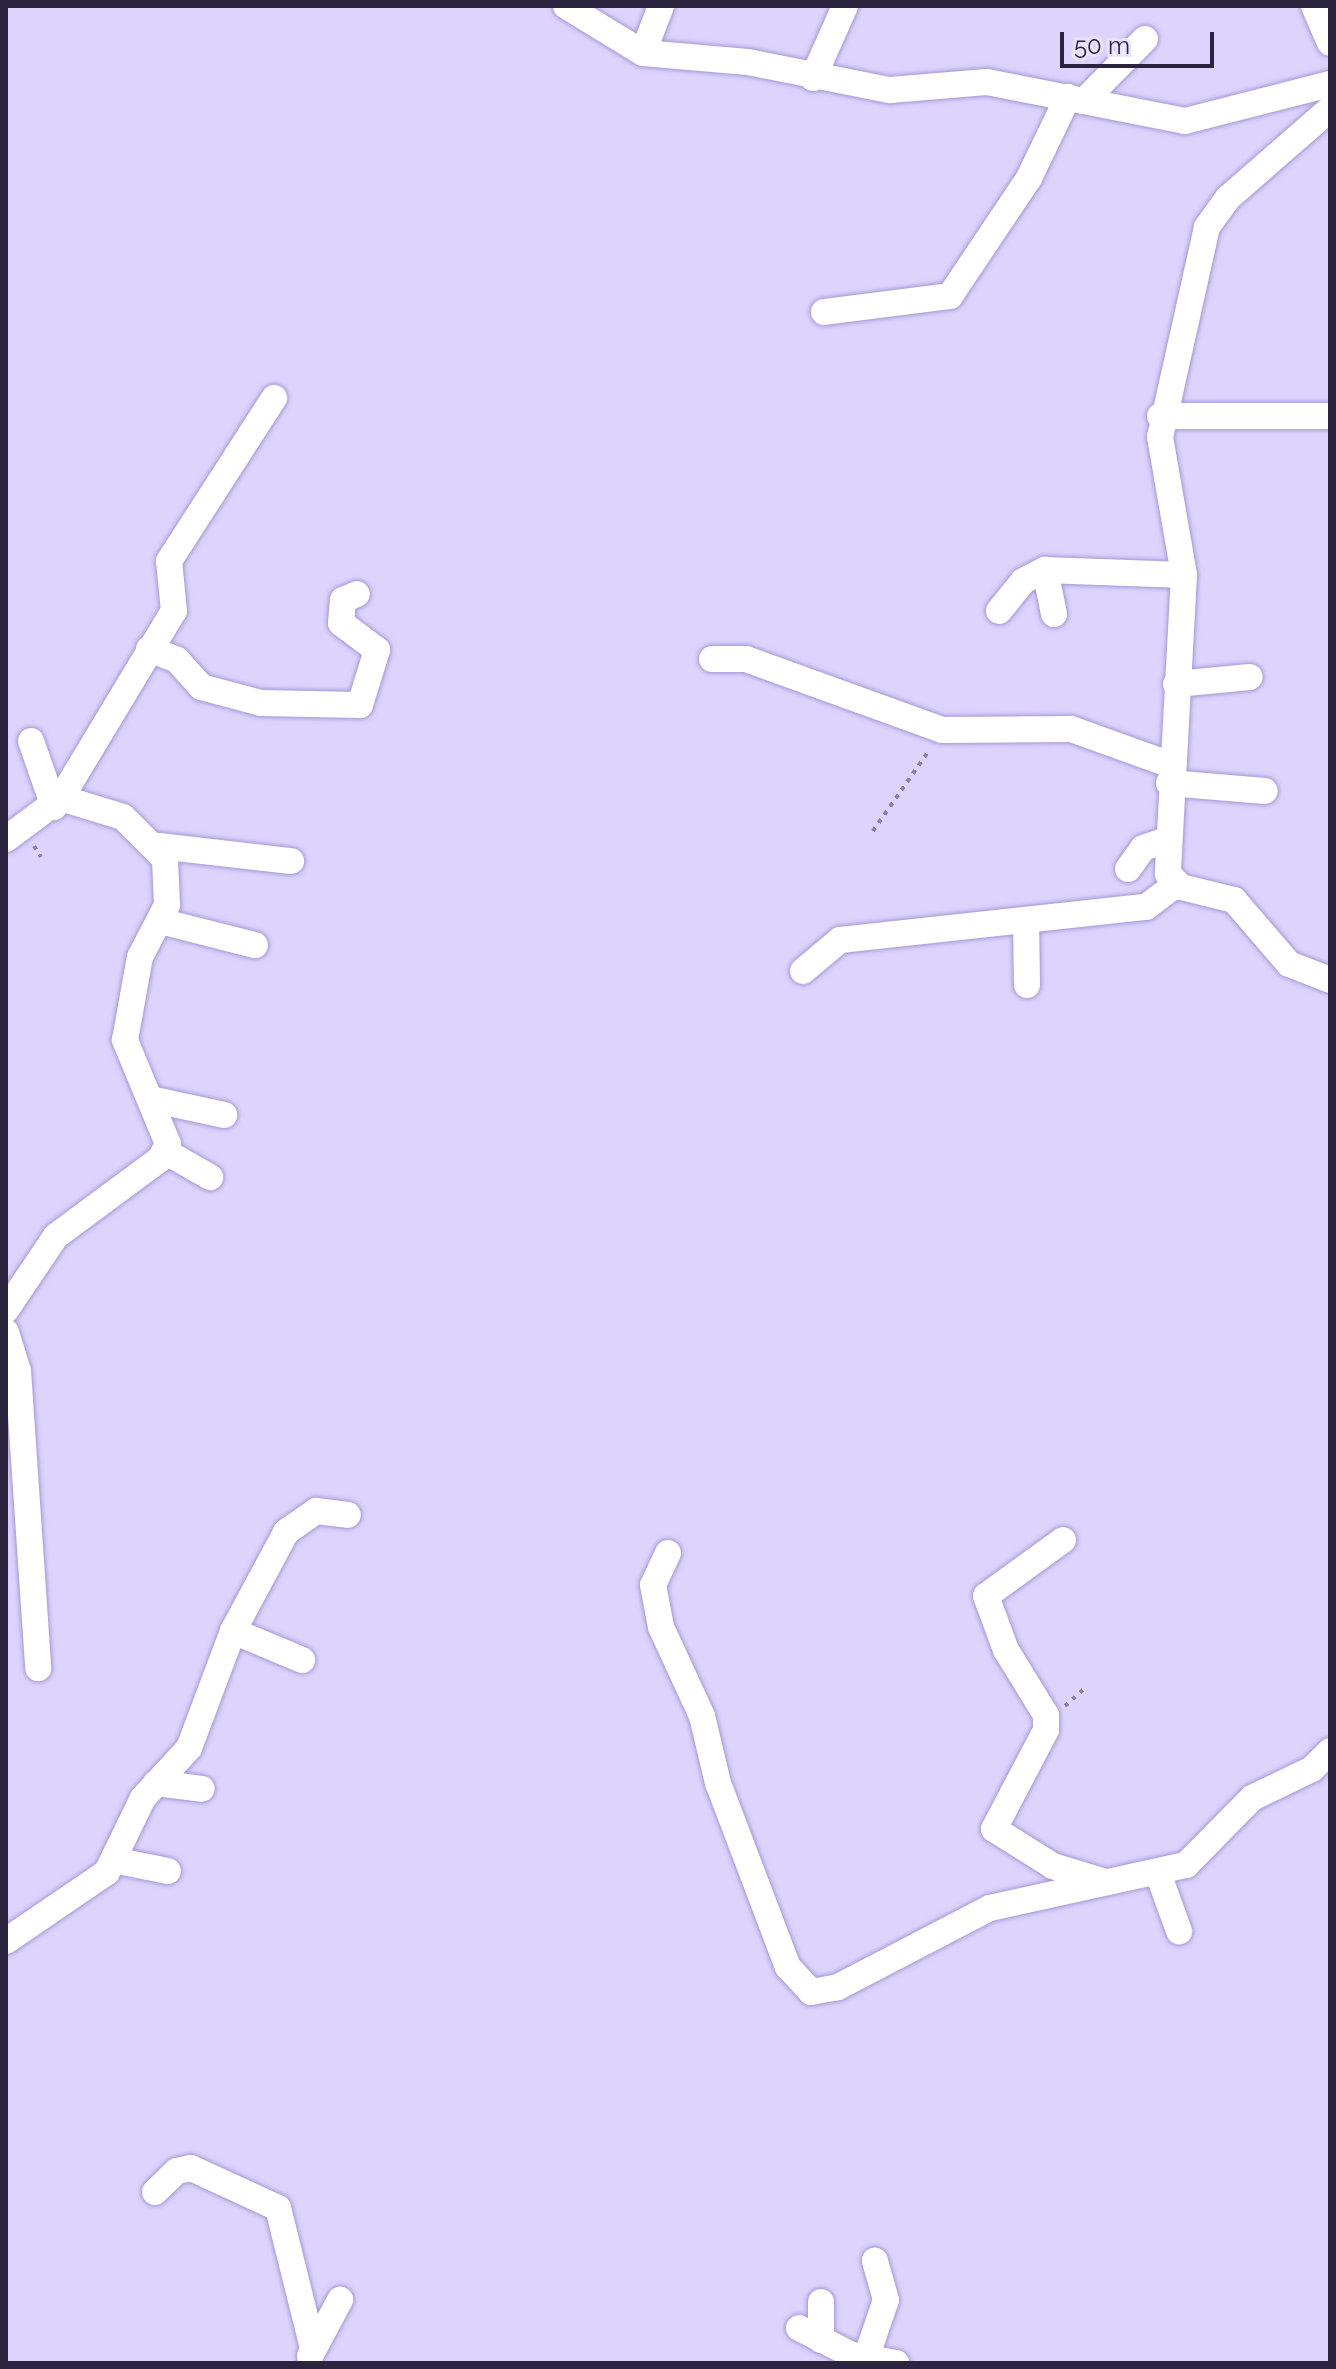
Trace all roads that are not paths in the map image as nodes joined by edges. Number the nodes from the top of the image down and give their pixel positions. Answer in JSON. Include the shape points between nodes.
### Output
{"nodes":[{"id":1,"x":566,"y":6,"type":"edge"},
{"id":2,"x":661,"y":6,"type":"edge"},
{"id":3,"x":845,"y":6,"type":"edge"},
{"id":4,"x":1314,"y":6,"type":"edge"},
{"id":5,"x":1145,"y":39,"type":"dead end"},
{"id":6,"x":1330,"y":43,"type":"edge"},
{"id":7,"x":643,"y":53,"type":"junction"},
{"id":8,"x":813,"y":78,"type":"junction"},
{"id":9,"x":1330,"y":84,"type":"edge"},
{"id":10,"x":1076,"y":99,"type":"junction"},
{"id":11,"x":1330,"y":109,"type":"edge"},
{"id":12,"x":824,"y":312,"type":"dead end"},
{"id":13,"x":274,"y":398,"type":"dead end"},
{"id":14,"x":1160,"y":416,"type":"junction"},
{"id":15,"x":1330,"y":416,"type":"edge"},
{"id":16,"x":1045,"y":570,"type":"junction"},
{"id":17,"x":1184,"y":575,"type":"junction"},
{"id":18,"x":357,"y":594,"type":"dead end"},
{"id":19,"x":999,"y":611,"type":"dead end"},
{"id":20,"x":1054,"y":614,"type":"dead end"},
{"id":21,"x":149,"y":649,"type":"junction"},
{"id":22,"x":712,"y":659,"type":"dead end"},
{"id":23,"x":1250,"y":677,"type":"dead end"},
{"id":24,"x":1176,"y":684,"type":"junction"},
{"id":25,"x":31,"y":741,"type":"dead end"},
{"id":26,"x":1170,"y":774,"type":"junction"},
{"id":27,"x":1265,"y":791,"type":"dead end"},
{"id":28,"x":58,"y":803,"type":"junction"},
{"id":29,"x":6,"y":839,"type":"edge"},
{"id":30,"x":1166,"y":840,"type":"junction"},
{"id":31,"x":159,"y":846,"type":"junction"},
{"id":32,"x":291,"y":861,"type":"dead end"},
{"id":33,"x":1128,"y":869,"type":"dead end"},
{"id":34,"x":1177,"y":884,"type":"junction"},
{"id":35,"x":1026,"y":920,"type":"junction"},
{"id":36,"x":160,"y":921,"type":"junction"},
{"id":37,"x":255,"y":945,"type":"dead end"},
{"id":38,"x":803,"y":971,"type":"dead end"},
{"id":39,"x":1328,"y":977,"type":"edge"},
{"id":40,"x":1027,"y":985,"type":"dead end"},
{"id":41,"x":150,"y":1099,"type":"junction"},
{"id":42,"x":224,"y":1115,"type":"dead end"},
{"id":43,"x":166,"y":1152,"type":"junction"},
{"id":44,"x":210,"y":1177,"type":"dead end"},
{"id":45,"x":6,"y":1310,"type":"edge"},
{"id":46,"x":6,"y":1332,"type":"edge"},
{"id":47,"x":348,"y":1515,"type":"dead end"},
{"id":48,"x":1063,"y":1540,"type":"dead end"},
{"id":49,"x":668,"y":1553,"type":"dead end"},
{"id":50,"x":233,"y":1631,"type":"junction"},
{"id":51,"x":302,"y":1660,"type":"dead end"},
{"id":52,"x":38,"y":1668,"type":"dead end"},
{"id":53,"x":1330,"y":1751,"type":"edge"},
{"id":54,"x":156,"y":1783,"type":"junction"},
{"id":55,"x":202,"y":1789,"type":"dead end"},
{"id":56,"x":113,"y":1860,"type":"junction"},
{"id":57,"x":168,"y":1871,"type":"dead end"},
{"id":58,"x":1159,"y":1876,"type":"junction"},
{"id":59,"x":1109,"y":1883,"type":"junction"},
{"id":60,"x":1179,"y":1931,"type":"dead end"},
{"id":61,"x":6,"y":1941,"type":"edge"},
{"id":62,"x":155,"y":2192,"type":"dead end"},
{"id":63,"x":875,"y":2261,"type":"dead end"},
{"id":64,"x":340,"y":2300,"type":"dead end"},
{"id":65,"x":821,"y":2302,"type":"dead end"},
{"id":66,"x":310,"y":2356,"type":"edge"},
{"id":67,"x":866,"y":2358,"type":"junction"},
{"id":68,"x":896,"y":2363,"type":"edge"}],
"edges":[{"from":1,"to":7,"type":"street"},
{"from":2,"to":7,"type":"street"},
{"from":3,"to":8,"type":"street"},
{"from":4,"to":6,"type":"street"},
{"from":5,"to":10,"type":"street"},
{"from":7,"to":8,"type":"street","via":[[748,62]]},
{"from":8,"to":10,"type":"street","via":[[890,90],[987,82]]},
{"from":9,"to":10,"type":"street","via":[[1204,120]]},
{"from":10,"to":12,"type":"street","via":[[950,296]]},
{"from":11,"to":14,"type":"street","via":[[1228,198],[1207,227]]},
{"from":13,"to":21,"type":"street","via":[[169,561],[177,601]]},
{"from":14,"to":15,"type":"street"},
{"from":14,"to":17,"type":"street"},
{"from":16,"to":17,"type":"street"},
{"from":16,"to":19,"type":"street","via":[[1023,581]]},
{"from":16,"to":20,"type":"street"},
{"from":17,"to":24,"type":"street"},
{"from":18,"to":21,"type":"street","via":[[343,600],[341,623],[377,650],[360,705],[261,703],[201,687],[177,660]]},
{"from":21,"to":28,"type":"street"},
{"from":22,"to":26,"type":"street","via":[[746,659],[942,730],[1071,729]]},
{"from":23,"to":24,"type":"street"},
{"from":24,"to":26,"type":"street"},
{"from":25,"to":28,"type":"street"},
{"from":26,"to":27,"type":"street"},
{"from":26,"to":30,"type":"street"},
{"from":28,"to":29,"type":"street"},
{"from":28,"to":31,"type":"street","via":[[107,808]]},
{"from":30,"to":33,"type":"street","via":[[1143,848]]},
{"from":30,"to":34,"type":"street","via":[[1168,874]]},
{"from":31,"to":32,"type":"street"},
{"from":31,"to":36,"type":"street","via":[[169,879]]},
{"from":34,"to":35,"type":"street","via":[[1146,907]]},
{"from":34,"to":39,"type":"street","via":[[1234,900],[1289,964]]},
{"from":35,"to":38,"type":"street","via":[[840,940]]},
{"from":35,"to":40,"type":"street"},
{"from":36,"to":37,"type":"street"},
{"from":36,"to":41,"type":"street","via":[[134,976],[125,1040]]},
{"from":41,"to":42,"type":"street"},
{"from":41,"to":43,"type":"street","via":[[168,1138]]},
{"from":43,"to":44,"type":"street"},
{"from":43,"to":45,"type":"street","via":[[56,1236]]},
{"from":46,"to":52,"type":"street","via":[[20,1397]]},
{"from":47,"to":50,"type":"street","via":[[316,1511],[295,1521]]},
{"from":48,"to":59,"type":"street","via":[[986,1596],[1006,1650],[1046,1715],[1046,1730],[994,1829],[1053,1866]]},
{"from":49,"to":59,"type":"street","via":[[653,1585],[661,1627],[702,1716],[718,1783],[797,1985],[827,1992],[963,1918]]},
{"from":50,"to":51,"type":"street"},
{"from":50,"to":54,"type":"street","via":[[189,1748]]},
{"from":53,"to":58,"type":"street","via":[[1291,1782],[1252,1798],[1205,1851]]},
{"from":54,"to":55,"type":"street"},
{"from":54,"to":56,"type":"street"},
{"from":56,"to":57,"type":"street"},
{"from":56,"to":61,"type":"street","via":[[98,1881]]},
{"from":58,"to":59,"type":"street"},
{"from":58,"to":60,"type":"street"},
{"from":62,"to":66,"type":"street","via":[[177,2171],[191,2168],[278,2208]]},
{"from":63,"to":67,"type":"street","via":[[886,2300]]},
{"from":64,"to":66,"type":"street"},
{"from":65,"to":67,"type":"street","via":[[810,2334]]},
{"from":67,"to":68,"type":"street"}]}
